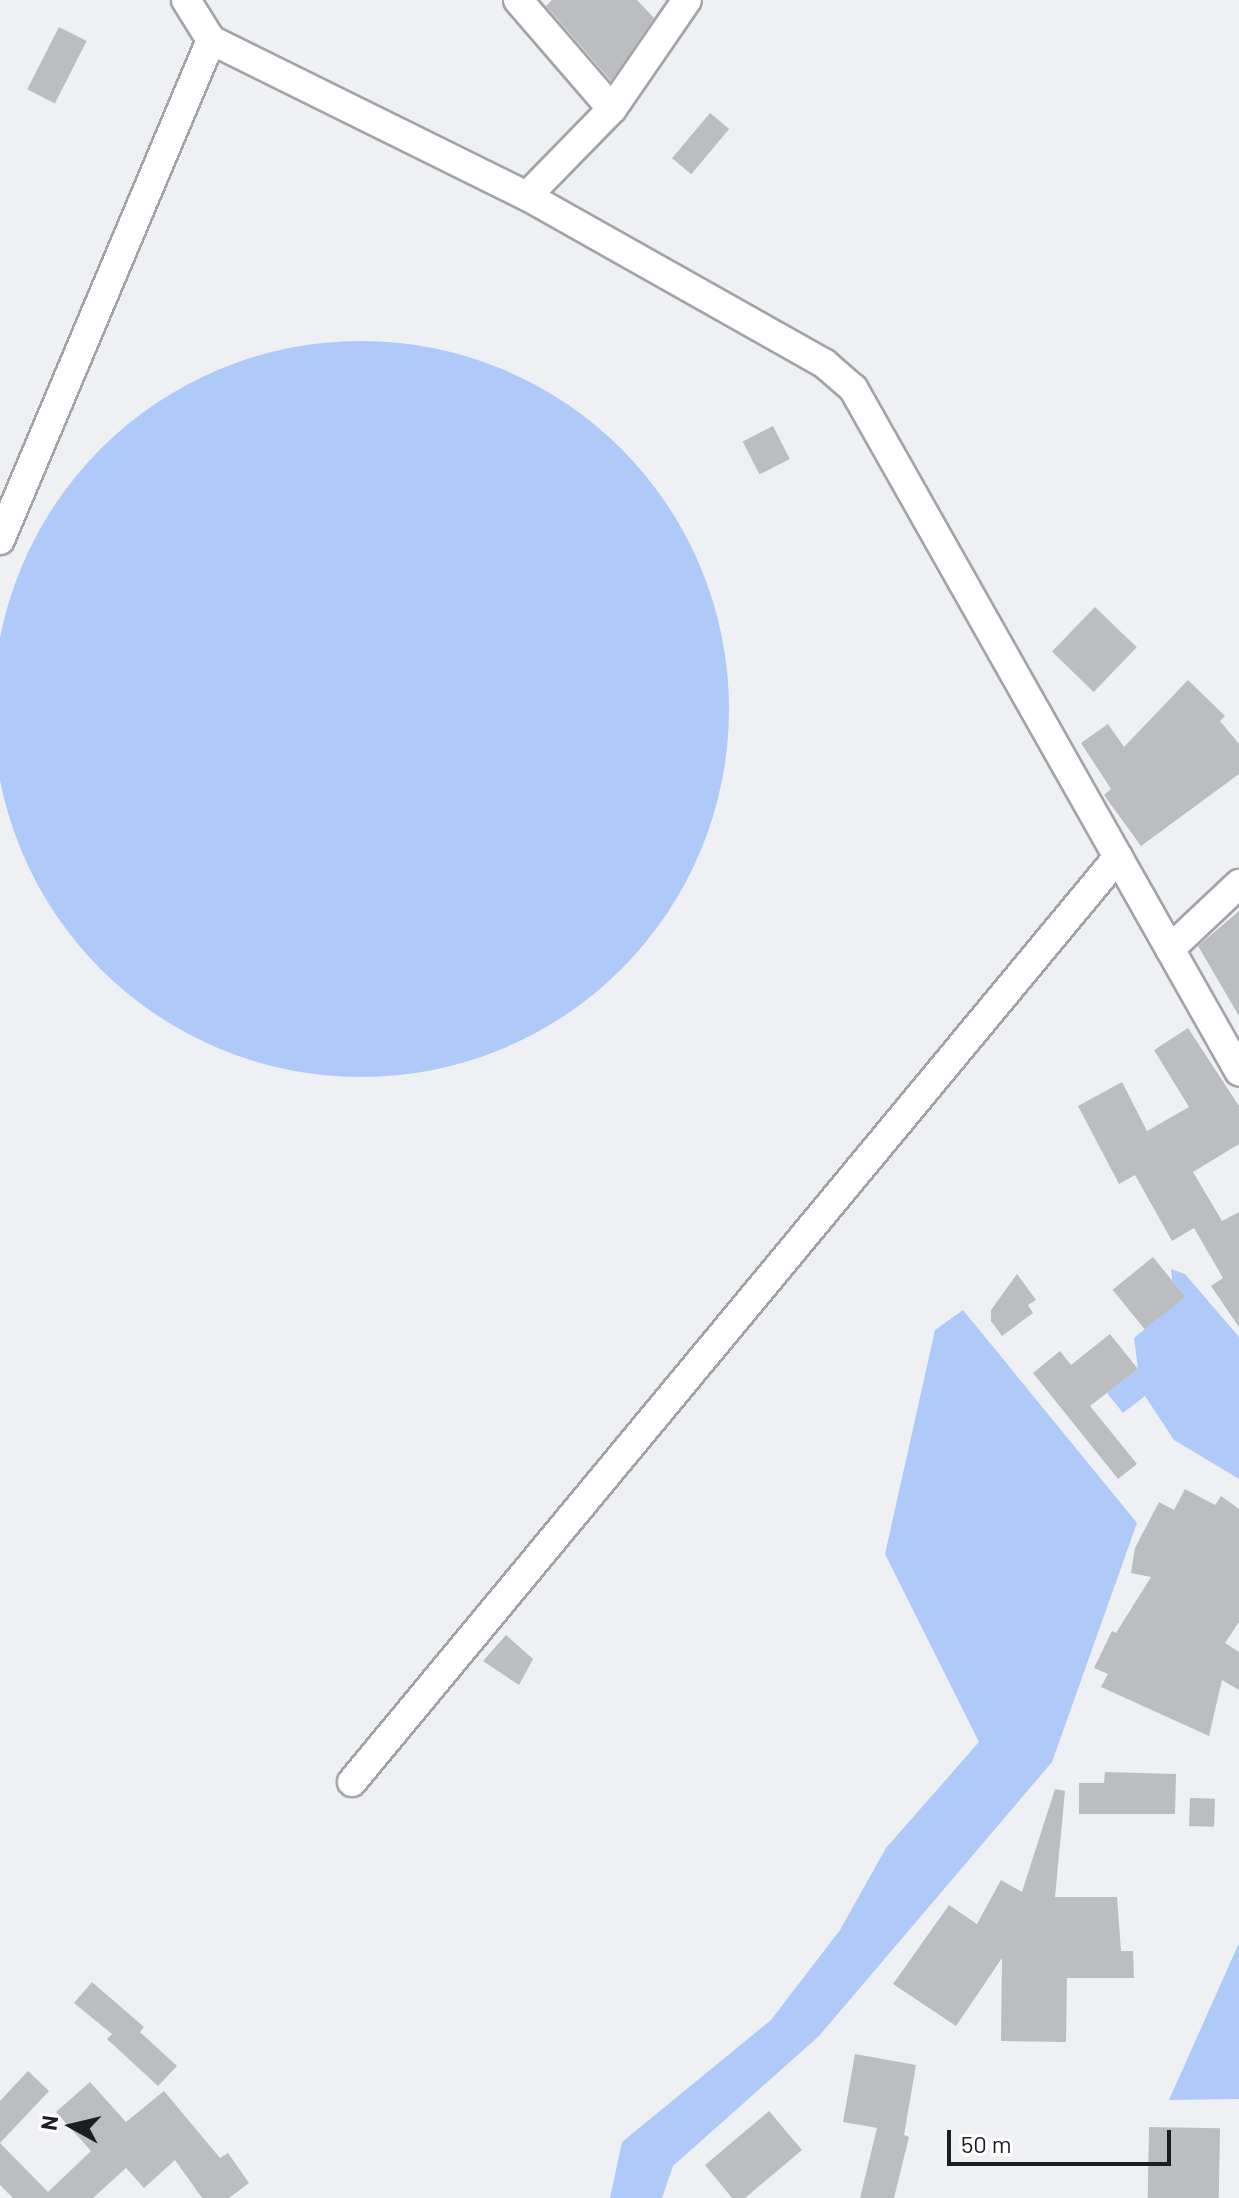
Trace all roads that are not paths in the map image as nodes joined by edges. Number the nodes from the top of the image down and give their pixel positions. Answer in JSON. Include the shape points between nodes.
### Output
{"nodes":[{"id":1,"x":186,"y":0,"type":"edge"},
{"id":2,"x":518,"y":0,"type":"edge"},
{"id":3,"x":687,"y":0,"type":"edge"},
{"id":4,"x":211,"y":40,"type":"junction"},
{"id":5,"x":612,"y":109,"type":"junction"},
{"id":6,"x":527,"y":196,"type":"junction"},
{"id":7,"x":0,"y":540,"type":"edge"},
{"id":8,"x":1118,"y":857,"type":"junction"},
{"id":9,"x":1239,"y":884,"type":"edge"},
{"id":10,"x":1170,"y":949,"type":"junction"},
{"id":11,"x":1239,"y":1071,"type":"edge"},
{"id":12,"x":352,"y":1782,"type":"dead end"}],
"edges":[{"from":1,"to":4,"type":"street"},
{"from":2,"to":5,"type":"street"},
{"from":3,"to":5,"type":"street"},
{"from":4,"to":6,"type":"street"},
{"from":4,"to":7,"type":"street"},
{"from":5,"to":6,"type":"street"},
{"from":6,"to":8,"type":"street","via":[[825,364],[853,388]]},
{"from":8,"to":10,"type":"street"},
{"from":8,"to":12,"type":"street"},
{"from":9,"to":10,"type":"street"},
{"from":10,"to":11,"type":"street"}]}
